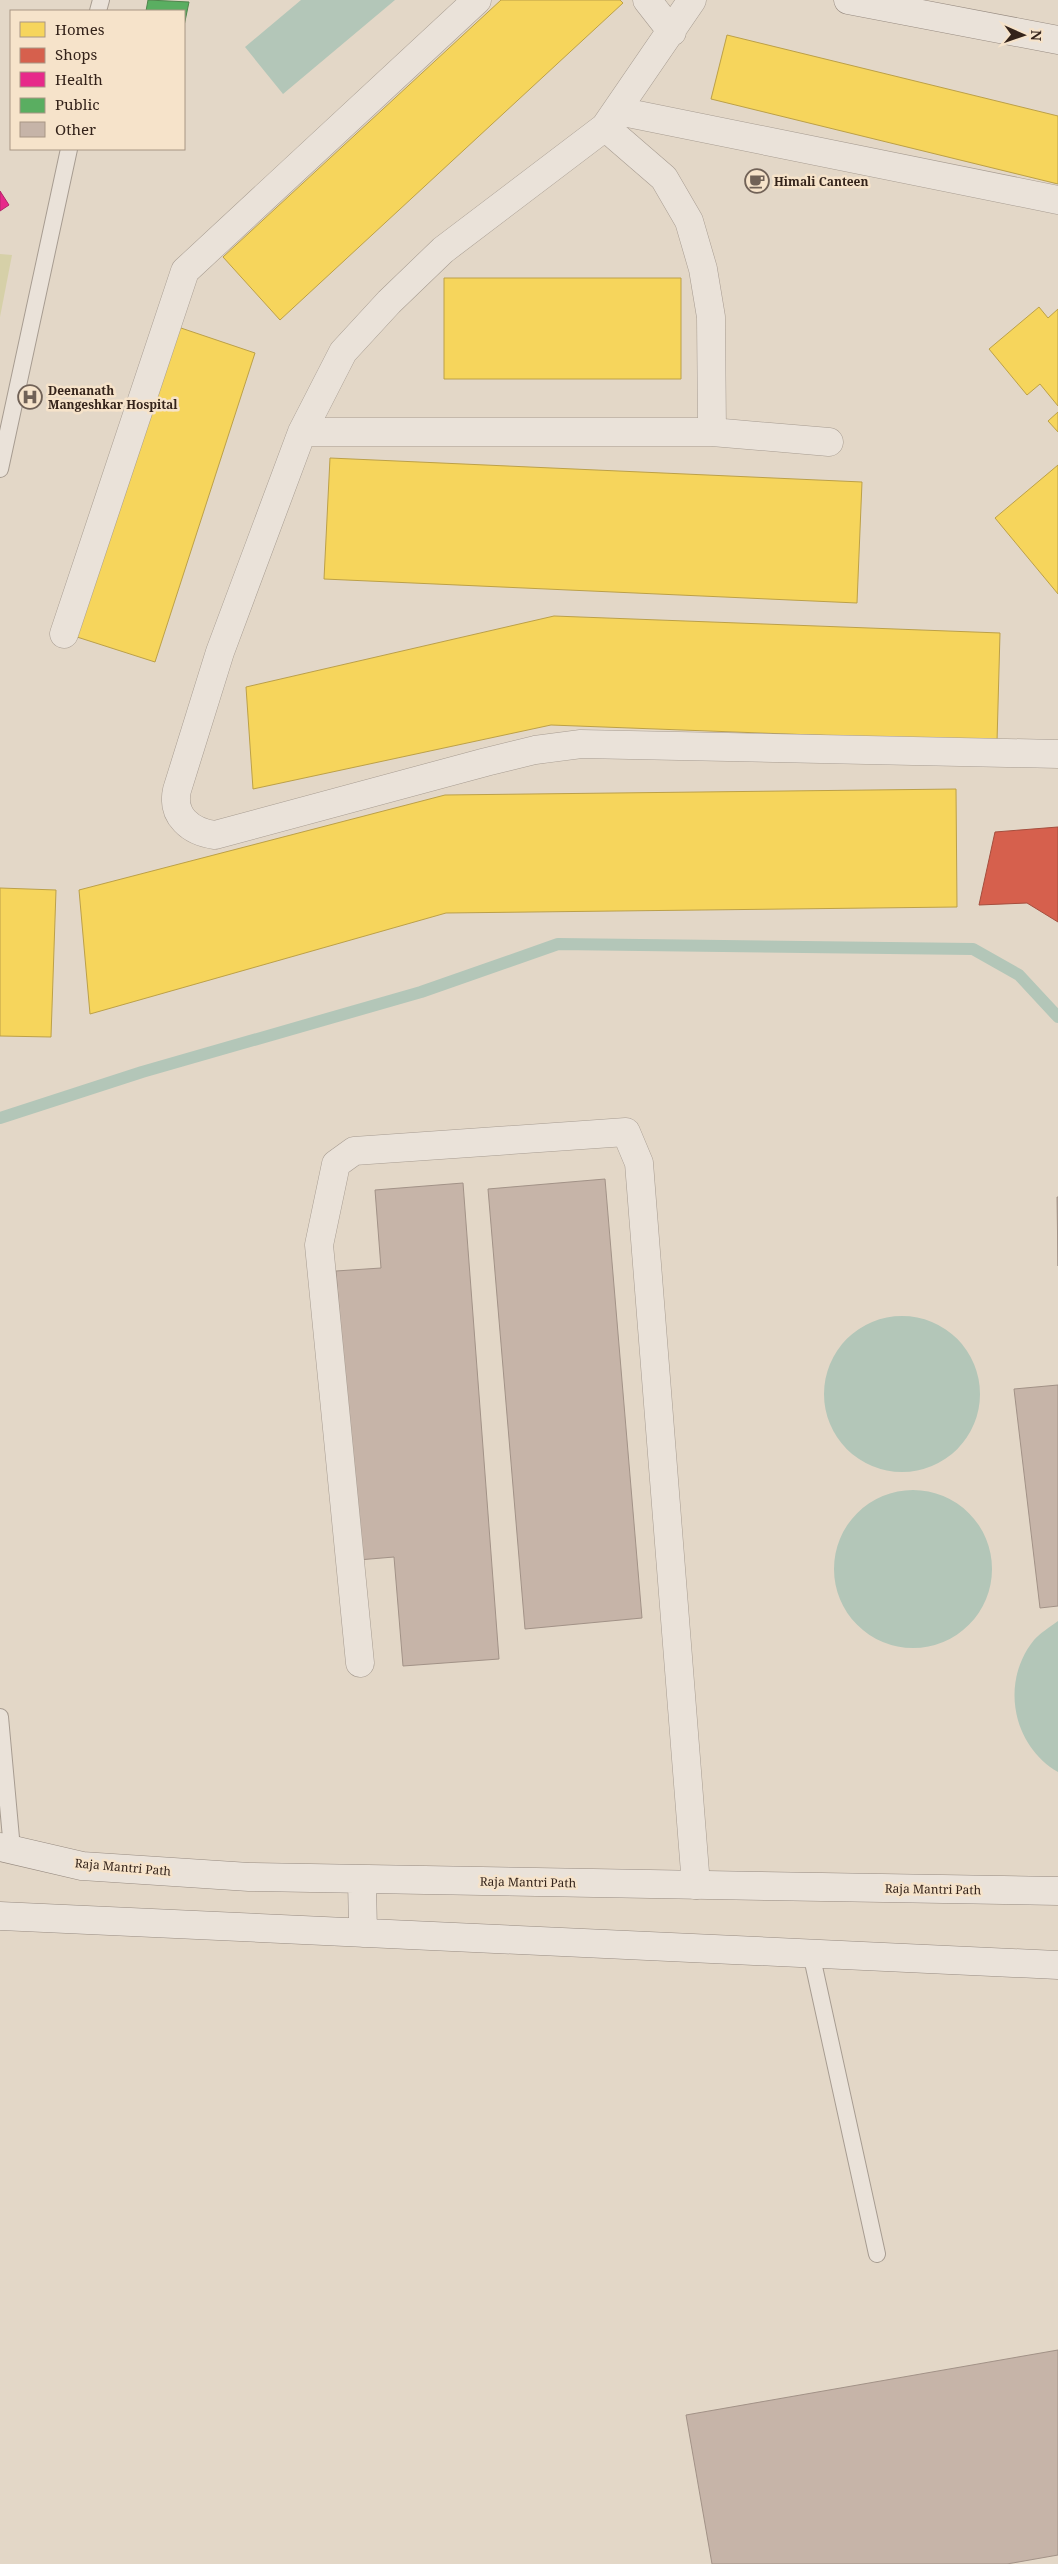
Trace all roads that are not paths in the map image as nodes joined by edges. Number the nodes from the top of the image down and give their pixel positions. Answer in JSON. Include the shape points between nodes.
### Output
{"nodes":[{"id":1,"x":477,"y":0,"type":"edge"},
{"id":2,"x":647,"y":0,"type":"edge"},
{"id":3,"x":692,"y":0,"type":"edge"},
{"id":4,"x":848,"y":0,"type":"edge"},
{"id":5,"x":672,"y":32,"type":"junction"},
{"id":6,"x":1058,"y":40,"type":"edge"},
{"id":7,"x":612,"y":119,"type":"junction"},
{"id":8,"x":69,"y":150,"type":"edge"},
{"id":9,"x":1058,"y":200,"type":"edge"},
{"id":10,"x":302,"y":432,"type":"junction"},
{"id":11,"x":712,"y":432,"type":"junction"},
{"id":12,"x":3,"y":435,"type":"edge"},
{"id":13,"x":829,"y":442,"type":"dead end"},
{"id":14,"x":0,"y":469,"type":"edge"},
{"id":15,"x":64,"y":634,"type":"dead end"},
{"id":16,"x":1058,"y":754,"type":"edge"},
{"id":17,"x":360,"y":1663,"type":"dead end"},
{"id":18,"x":0,"y":1717,"type":"edge"},
{"id":19,"x":6,"y":1848,"type":"edge"},
{"id":20,"x":362,"y":1879,"type":"junction"},
{"id":21,"x":696,"y":1885,"type":"junction"},
{"id":22,"x":1058,"y":1891,"type":"edge"},
{"id":23,"x":0,"y":1916,"type":"edge"},
{"id":24,"x":362,"y":1933,"type":"junction"},
{"id":25,"x":811,"y":1953,"type":"junction"},
{"id":26,"x":1058,"y":1965,"type":"edge"},
{"id":27,"x":877,"y":2254,"type":"dead end"}],
"edges":[{"from":1,"to":15,"type":"street","via":[[185,271]]},
{"from":2,"to":5,"type":"street"},
{"from":3,"to":5,"type":"street"},
{"from":4,"to":6,"type":"street"},
{"from":5,"to":7,"type":"street"},
{"from":7,"to":9,"type":"street"},
{"from":7,"to":10,"type":"street","via":[[443,250],[389,302],[343,352]]},
{"from":7,"to":11,"type":"street","via":[[664,178],[689,221],[704,269],[710,317]]},
{"from":8,"to":12,"type":"lane"},
{"from":10,"to":11,"type":"street"},
{"from":10,"to":16,"type":"street","via":[[220,652],[175,797],[178,814],[197,831],[215,835],[534,750],[581,744]]},
{"from":11,"to":13,"type":"street"},
{"from":12,"to":14,"type":"lane"},
{"from":17,"to":21,"type":"street","via":[[319,1245],[336,1164],[354,1151],[626,1132],[639,1163]]},
{"from":18,"to":19,"type":"lane"},
{"from":19,"to":20,"type":"street","name":"Raja Mantri Path","via":[[82,1866],[248,1877]]},
{"from":20,"to":21,"type":"street","name":"Raja Mantri Path"},
{"from":20,"to":24,"type":"street"},
{"from":21,"to":22,"type":"street","name":"Raja Mantri Path"},
{"from":23,"to":24,"type":"street"},
{"from":24,"to":25,"type":"street"},
{"from":25,"to":26,"type":"street"},
{"from":25,"to":27,"type":"lane"}]}
